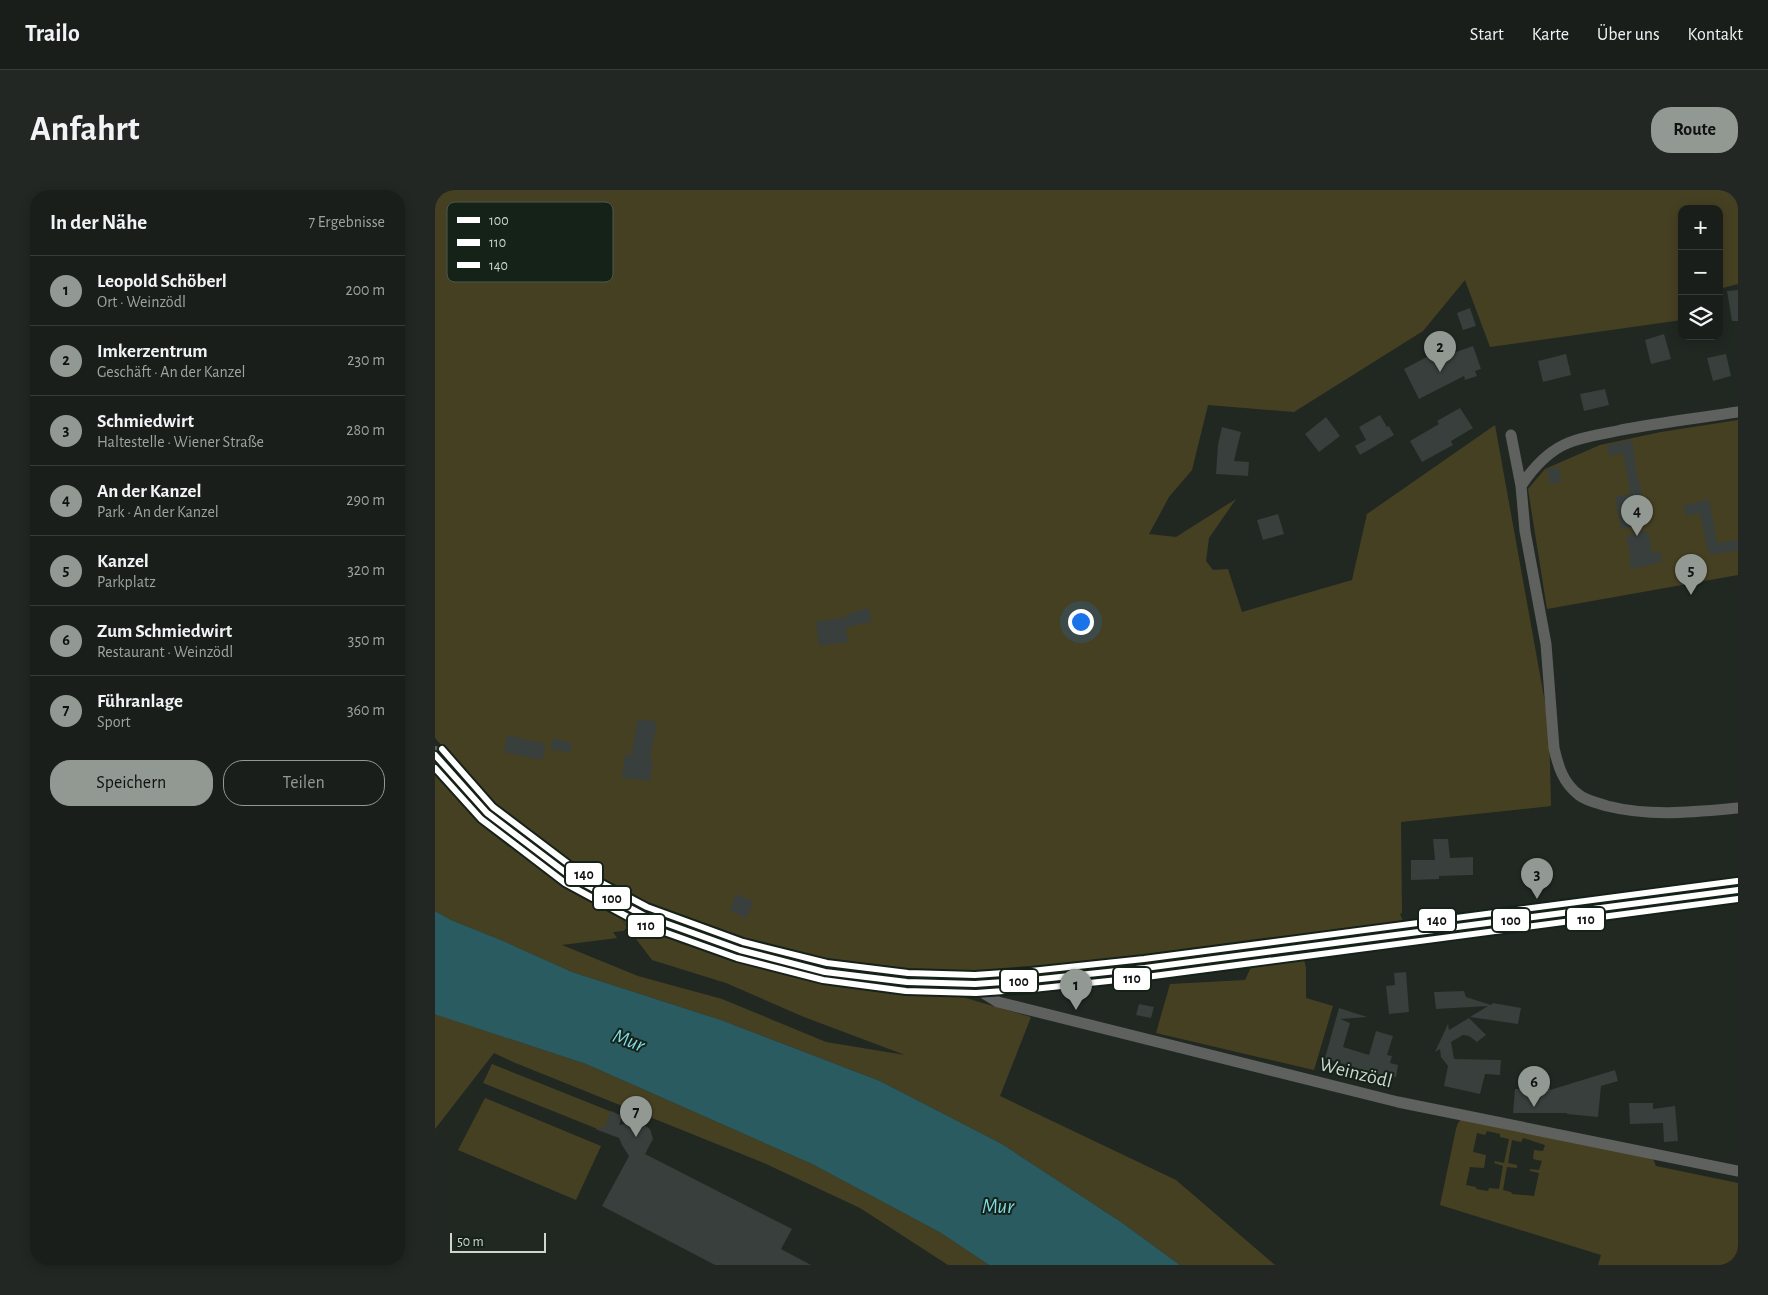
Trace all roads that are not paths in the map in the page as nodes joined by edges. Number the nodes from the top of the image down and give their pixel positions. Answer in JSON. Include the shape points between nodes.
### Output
{"nodes":[{"id":1,"x":1738,"y":412,"type":"edge"},
{"id":2,"x":1511,"y":435,"type":"dead end"},
{"id":3,"x":1521,"y":486,"type":"junction"},
{"id":4,"x":435,"y":755,"type":"edge"},
{"id":5,"x":1738,"y":808,"type":"edge"},
{"id":6,"x":1738,"y":890,"type":"edge"},
{"id":7,"x":975,"y":984,"type":"junction"},
{"id":8,"x":1738,"y":1171,"type":"edge"}],
"edges":[{"from":1,"to":3,"type":"street","via":[[1645,426],[1569,443],[1533,468]]},
{"from":2,"to":3,"type":"street"},
{"from":3,"to":5,"type":"street","via":[[1525,531],[1549,667],[1554,748],[1563,777],[1579,795],[1621,810],[1665,813]]},
{"from":4,"to":7,"type":"main road","via":[[487,813],[570,876],[643,915],[740,950],[825,972],[907,982]]},
{"from":6,"to":7,"type":"main road","via":[[1145,968]]},
{"from":7,"to":8,"type":"street","name":"Weinzödl","via":[[998,1002],[1398,1102]]}]}
